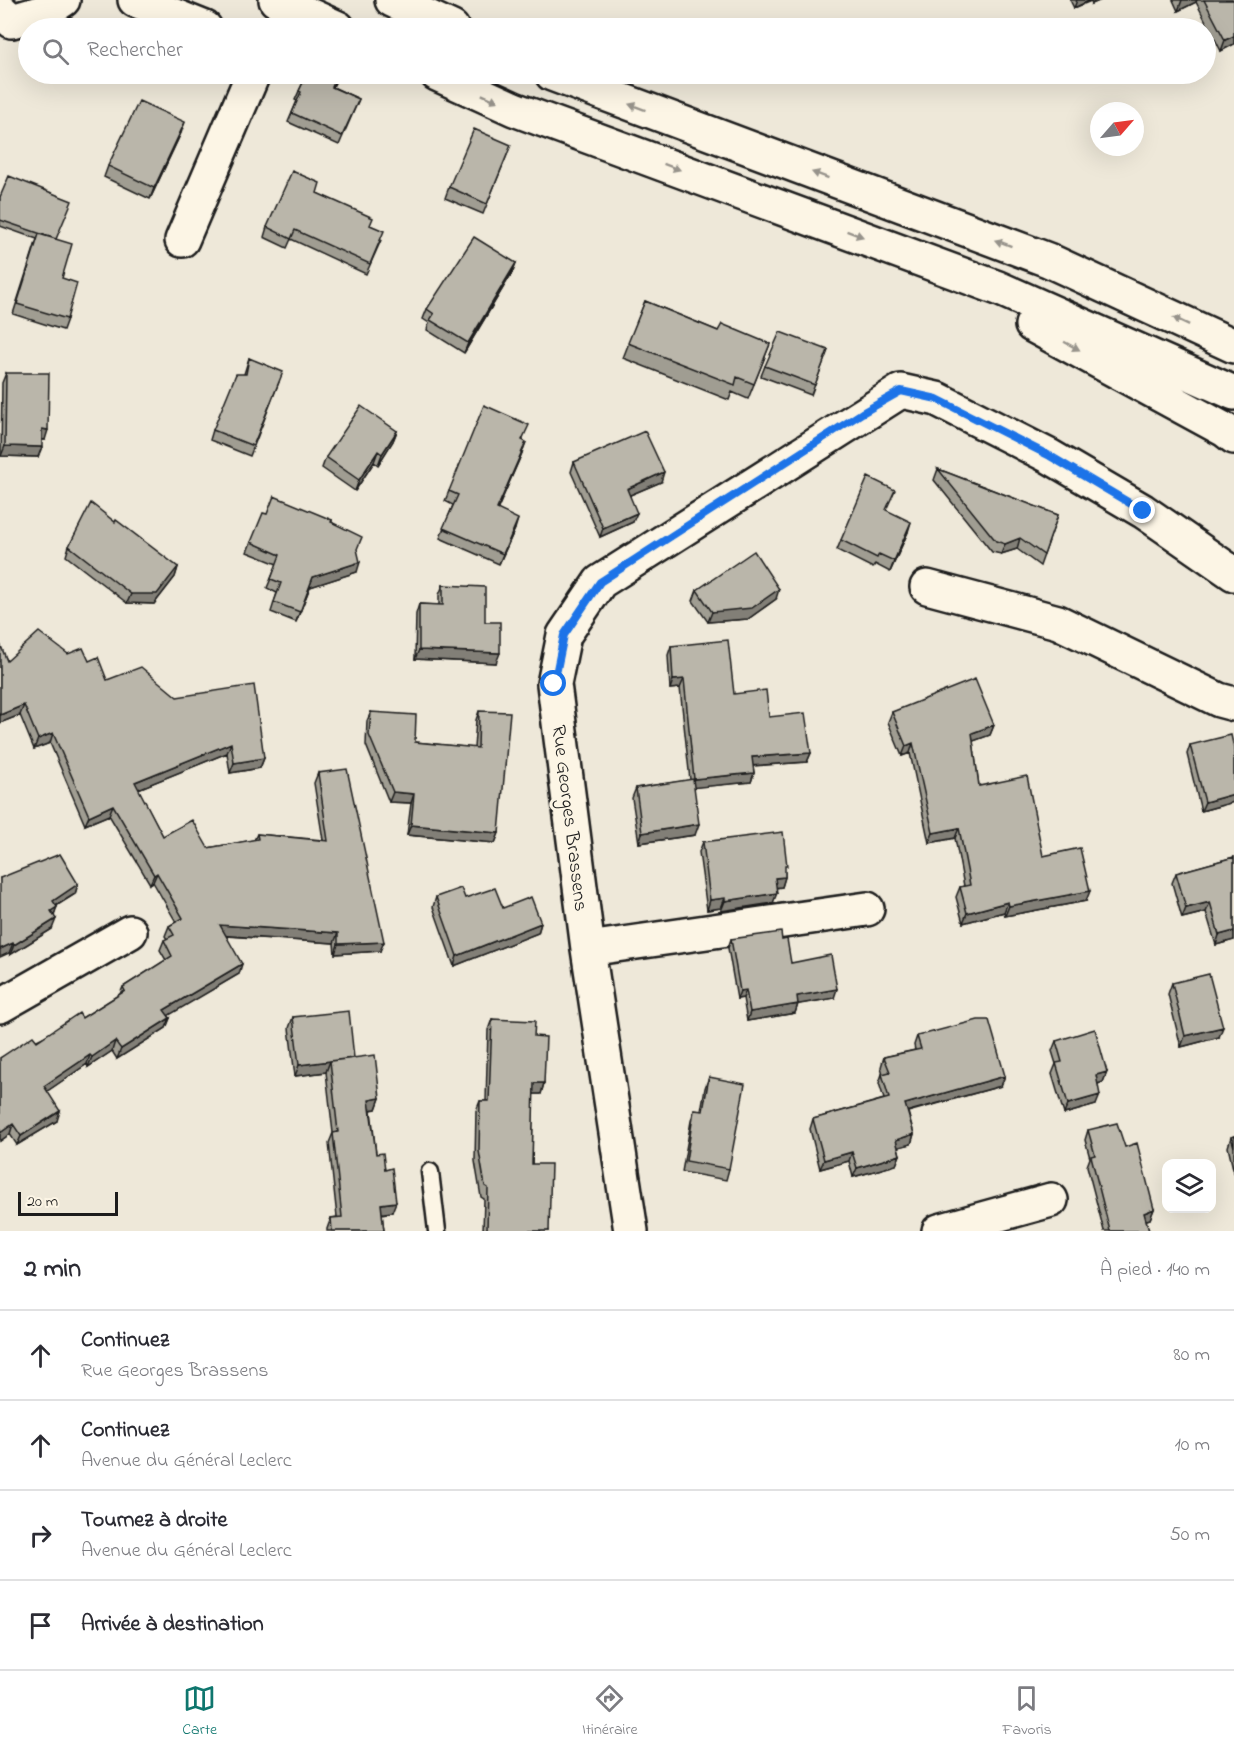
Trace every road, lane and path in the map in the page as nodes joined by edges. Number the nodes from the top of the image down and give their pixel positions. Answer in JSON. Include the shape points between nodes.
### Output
{"nodes":[{"id":1,"x":63,"y":0,"type":"edge"},
{"id":2,"x":135,"y":0,"type":"edge"},
{"id":3,"x":276,"y":0,"type":"edge"},
{"id":4,"x":392,"y":0,"type":"edge"},
{"id":5,"x":0,"y":10,"type":"edge"},
{"id":6,"x":22,"y":18,"type":"edge"},
{"id":7,"x":180,"y":18,"type":"edge"},
{"id":8,"x":316,"y":18,"type":"edge"},
{"id":9,"x":431,"y":18,"type":"edge"},
{"id":10,"x":18,"y":19,"type":"edge"},
{"id":11,"x":249,"y":84,"type":"edge"},
{"id":12,"x":460,"y":84,"type":"edge"},
{"id":13,"x":577,"y":84,"type":"edge"},
{"id":14,"x":182,"y":240,"type":"dead end"},
{"id":15,"x":931,"y":262,"type":"junction"},
{"id":16,"x":1234,"y":346,"type":"edge"},
{"id":17,"x":1234,"y":393,"type":"edge"},
{"id":18,"x":1234,"y":437,"type":"edge"},
{"id":19,"x":1234,"y":574,"type":"edge"},
{"id":20,"x":927,"y":587,"type":"dead end"},
{"id":21,"x":1234,"y":704,"type":"edge"},
{"id":22,"x":867,"y":909,"type":"dead end"},
{"id":23,"x":130,"y":932,"type":"dead end"},
{"id":24,"x":588,"y":949,"type":"junction"},
{"id":25,"x":0,"y":1006,"type":"edge"},
{"id":26,"x":430,"y":1172,"type":"dead end"},
{"id":27,"x":1051,"y":1200,"type":"dead end"},
{"id":28,"x":437,"y":1231,"type":"edge"},
{"id":29,"x":631,"y":1231,"type":"edge"},
{"id":30,"x":939,"y":1231,"type":"edge"}],
"edges":[{"from":1,"to":6,"type":"main road","via":[[46,11]]},
{"from":2,"to":7,"type":"main road"},
{"from":3,"to":8,"type":"main road"},
{"from":4,"to":9,"type":"main road"},
{"from":5,"to":10,"type":"main road","via":[[12,21]]},
{"from":11,"to":14,"type":"main road"},
{"from":12,"to":15,"type":"main road","one_way":true,"via":[[514,108]]},
{"from":16,"to":13,"type":"main road","one_way":true,"via":[[1048,260]]},
{"from":15,"to":17,"type":"main road"},
{"from":15,"to":18,"type":"main road","one_way":true,"via":[[992,303]]},
{"from":19,"to":24,"type":"main road","name":"Rue Georges Brassens","via":[[1125,500],[1050,456],[937,399],[901,391],[862,413],[600,582],[564,635],[554,684]]},
{"from":20,"to":21,"type":"main road","via":[[1058,622]]},
{"from":22,"to":24,"type":"main road"},
{"from":23,"to":25,"type":"main road"},
{"from":24,"to":29,"type":"main road","name":"Rue Georges Brassens"},
{"from":26,"to":28,"type":"lane"},
{"from":27,"to":30,"type":"main road"}]}
